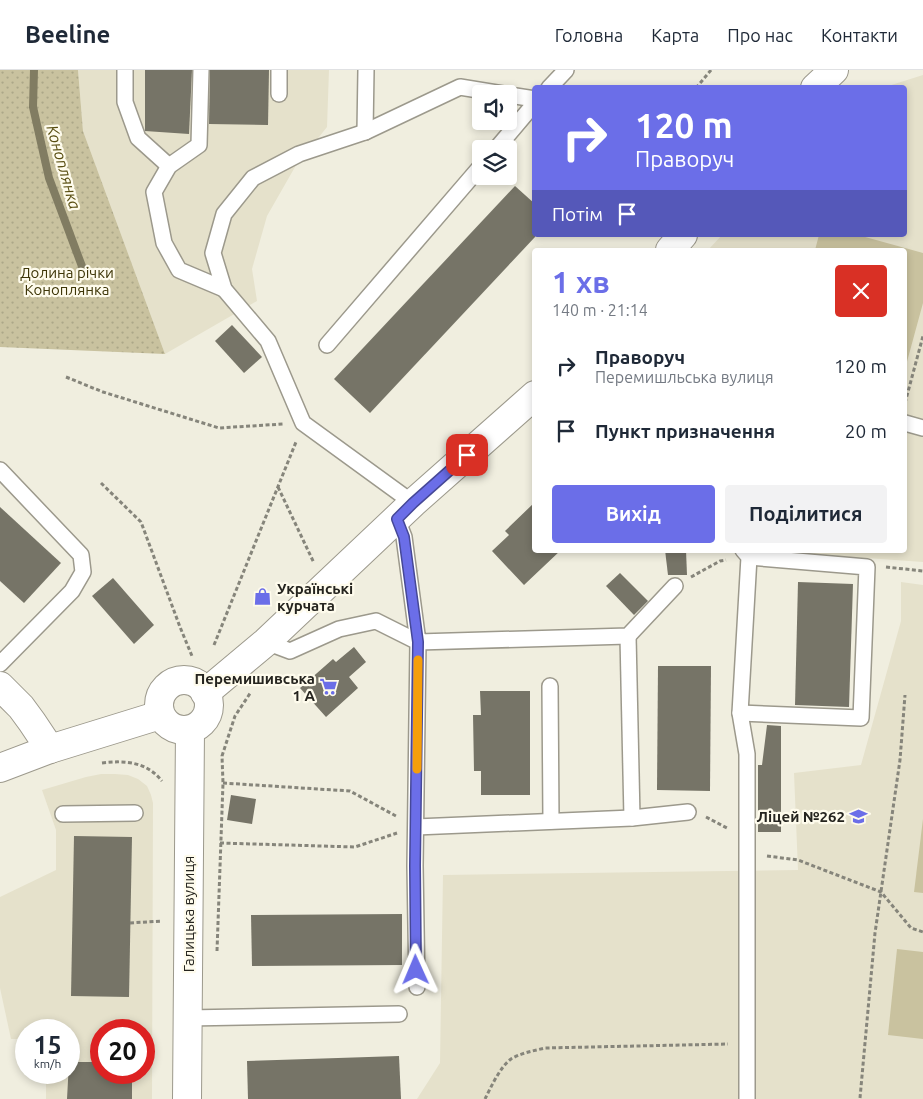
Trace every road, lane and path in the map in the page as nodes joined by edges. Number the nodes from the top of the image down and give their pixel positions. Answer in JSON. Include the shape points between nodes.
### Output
{"nodes":[{"id":1,"x":125,"y":70,"type":"edge"},
{"id":2,"x":201,"y":70,"type":"edge"},
{"id":3,"x":279,"y":70,"type":"edge"},
{"id":4,"x":366,"y":70,"type":"edge"},
{"id":5,"x":566,"y":70,"type":"edge"},
{"id":6,"x":711,"y":70,"type":"edge"},
{"id":7,"x":834,"y":70,"type":"edge"},
{"id":8,"x":553,"y":85,"type":"edge"},
{"id":9,"x":698,"y":85,"type":"edge"},
{"id":10,"x":819,"y":85,"type":"edge"},
{"id":11,"x":472,"y":88,"type":"edge"},
{"id":12,"x":279,"y":94,"type":"dead end"},
{"id":13,"x":517,"y":96,"type":"edge"},
{"id":14,"x":532,"y":99,"type":"edge"},
{"id":15,"x":532,"y":107,"type":"edge"},
{"id":16,"x":365,"y":132,"type":"junction"},
{"id":17,"x":504,"y":140,"type":"edge"},
{"id":18,"x":169,"y":166,"type":"junction"},
{"id":19,"x":472,"y":176,"type":"edge"},
{"id":20,"x":681,"y":237,"type":"edge"},
{"id":21,"x":672,"y":248,"type":"edge"},
{"id":22,"x":224,"y":290,"type":"junction"},
{"id":23,"x":923,"y":336,"type":"edge"},
{"id":24,"x":327,"y":345,"type":"dead end"},
{"id":25,"x":66,"y":377,"type":"dead end"},
{"id":26,"x":907,"y":396,"type":"edge"},
{"id":27,"x":532,"y":398,"type":"edge"},
{"id":28,"x":303,"y":423,"type":"junction"},
{"id":29,"x":907,"y":424,"type":"edge"},
{"id":30,"x":923,"y":428,"type":"edge"},
{"id":31,"x":0,"y":470,"type":"edge"},
{"id":32,"x":101,"y":483,"type":"dead end"},
{"id":33,"x":278,"y":486,"type":"junction"},
{"id":34,"x":405,"y":511,"type":"junction"},
{"id":35,"x":746,"y":554,"type":"edge"},
{"id":36,"x":720,"y":561,"type":"dead end"},
{"id":37,"x":315,"y":565,"type":"dead end"},
{"id":38,"x":884,"y":567,"type":"dead end"},
{"id":39,"x":923,"y":571,"type":"edge"},
{"id":40,"x":675,"y":586,"type":"joint"},
{"id":41,"x":628,"y":636,"type":"junction"},
{"id":42,"x":266,"y":642,"type":"junction"},
{"id":43,"x":418,"y":642,"type":"junction"},
{"id":44,"x":214,"y":645,"type":"dead end"},
{"id":45,"x":192,"y":656,"type":"dead end"},
{"id":46,"x":0,"y":664,"type":"edge"},
{"id":47,"x":0,"y":686,"type":"edge"},
{"id":48,"x":550,"y":686,"type":"dead end"},
{"id":49,"x":252,"y":690,"type":"dead end"},
{"id":50,"x":205,"y":693,"type":"junction"},
{"id":51,"x":906,"y":695,"type":"dead end"},
{"id":52,"x":740,"y":713,"type":"junction"},
{"id":53,"x":160,"y":715,"type":"junction"},
{"id":54,"x":190,"y":730,"type":"junction"},
{"id":55,"x":50,"y":748,"type":"junction"},
{"id":56,"x":0,"y":768,"type":"edge"},
{"id":57,"x":223,"y":783,"type":"junction"},
{"id":58,"x":688,"y":812,"type":"dead end"},
{"id":59,"x":136,"y":813,"type":"dead end"},
{"id":60,"x":63,"y":814,"type":"dead end"},
{"id":61,"x":632,"y":818,"type":"junction"},
{"id":62,"x":551,"y":820,"type":"junction"},
{"id":63,"x":416,"y":827,"type":"junction"},
{"id":64,"x":220,"y":843,"type":"junction"},
{"id":65,"x":764,"y":856,"type":"dead end"},
{"id":66,"x":881,"y":892,"type":"junction"},
{"id":67,"x":166,"y":921,"type":"dead end"},
{"id":68,"x":130,"y":923,"type":"dead end"},
{"id":69,"x":923,"y":932,"type":"edge"},
{"id":70,"x":217,"y":959,"type":"dead end"},
{"id":71,"x":417,"y":987,"type":"dead end"},
{"id":72,"x":399,"y":1014,"type":"dead end"},
{"id":73,"x":187,"y":1018,"type":"junction"},
{"id":74,"x":747,"y":1044,"type":"junction"},
{"id":75,"x":860,"y":1098,"type":"dead end"},
{"id":76,"x":187,"y":1099,"type":"edge"},
{"id":77,"x":485,"y":1099,"type":"edge"},
{"id":78,"x":747,"y":1099,"type":"edge"}],
"edges":[{"from":1,"to":18,"type":"lane","via":[[125,102],[138,138]]},
{"from":2,"to":18,"type":"lane","via":[[199,146]]},
{"from":3,"to":12,"type":"lane"},
{"from":4,"to":16,"type":"lane"},
{"from":5,"to":8,"type":"lane"},
{"from":6,"to":9,"type":"path"},
{"from":7,"to":10,"type":"street"},
{"from":11,"to":16,"type":"lane","via":[[460,86]]},
{"from":13,"to":14,"type":"lane"},
{"from":15,"to":17,"type":"lane"},
{"from":16,"to":22,"type":"lane","via":[[299,154],[253,178],[224,214],[213,253]]},
{"from":18,"to":22,"type":"lane","via":[[154,192],[164,243],[179,270]]},
{"from":19,"to":24,"type":"lane"},
{"from":20,"to":21,"type":"street"},
{"from":22,"to":28,"type":"lane","via":[[268,341]]},
{"from":23,"to":26,"type":"path"},
{"from":25,"to":28,"type":"path","via":[[103,392],[219,428]]},
{"from":27,"to":34,"type":"street"},
{"from":28,"to":33,"type":"path"},
{"from":28,"to":34,"type":"lane"},
{"from":29,"to":30,"type":"lane"},
{"from":31,"to":46,"type":"lane","via":[[81,555],[82,572],[72,591]]},
{"from":32,"to":45,"type":"path","via":[[141,522]]},
{"from":33,"to":37,"type":"path"},
{"from":33,"to":44,"type":"path"},
{"from":34,"to":42,"type":"street"},
{"from":34,"to":43,"type":"lane","via":[[404,537]]},
{"from":35,"to":52,"type":"lane"},
{"from":35,"to":52,"type":"lane","via":[[868,567],[861,718]]},
{"from":36,"to":40,"type":"path"},
{"from":38,"to":39,"type":"path"},
{"from":40,"to":41,"type":"lane"},
{"from":41,"to":43,"type":"lane"},
{"from":41,"to":61,"type":"lane"},
{"from":42,"to":43,"type":"lane","via":[[290,651],[339,629],[376,621]]},
{"from":42,"to":50,"type":"street"},
{"from":43,"to":63,"type":"lane"},
{"from":47,"to":55,"type":"street","via":[[21,707]]},
{"from":48,"to":62,"type":"lane"},
{"from":49,"to":57,"type":"path","via":[[235,716],[222,756]]},
{"from":50,"to":53,"type":"street","via":[[201,687],[187,680],[173,683],[166,687],[159,700]]},
{"from":50,"to":54,"type":"street","via":[[209,708],[207,715],[203,722]]},
{"from":51,"to":66,"type":"path"},
{"from":52,"to":74,"type":"lane","via":[[747,754]]},
{"from":53,"to":54,"type":"street","via":[[169,726]]},
{"from":53,"to":55,"type":"street"},
{"from":54,"to":73,"type":"street","name":"Галицька вулиця"},
{"from":55,"to":56,"type":"street"},
{"from":57,"to":63,"type":"path","via":[[350,791]]},
{"from":57,"to":64,"type":"path"},
{"from":58,"to":61,"type":"lane"},
{"from":59,"to":60,"type":"lane"},
{"from":61,"to":62,"type":"lane"},
{"from":62,"to":63,"type":"lane"},
{"from":63,"to":64,"type":"path","via":[[355,847]]},
{"from":63,"to":71,"type":"lane"},
{"from":64,"to":70,"type":"path"},
{"from":65,"to":66,"type":"path","via":[[798,860]]},
{"from":66,"to":69,"type":"path","via":[[912,928]]},
{"from":66,"to":75,"type":"path"},
{"from":67,"to":68,"type":"path"},
{"from":72,"to":73,"type":"lane"},
{"from":73,"to":76,"type":"street","name":"Галицька вулиця"},
{"from":74,"to":77,"type":"path","via":[[545,1048],[510,1060]]},
{"from":74,"to":78,"type":"lane"}]}
